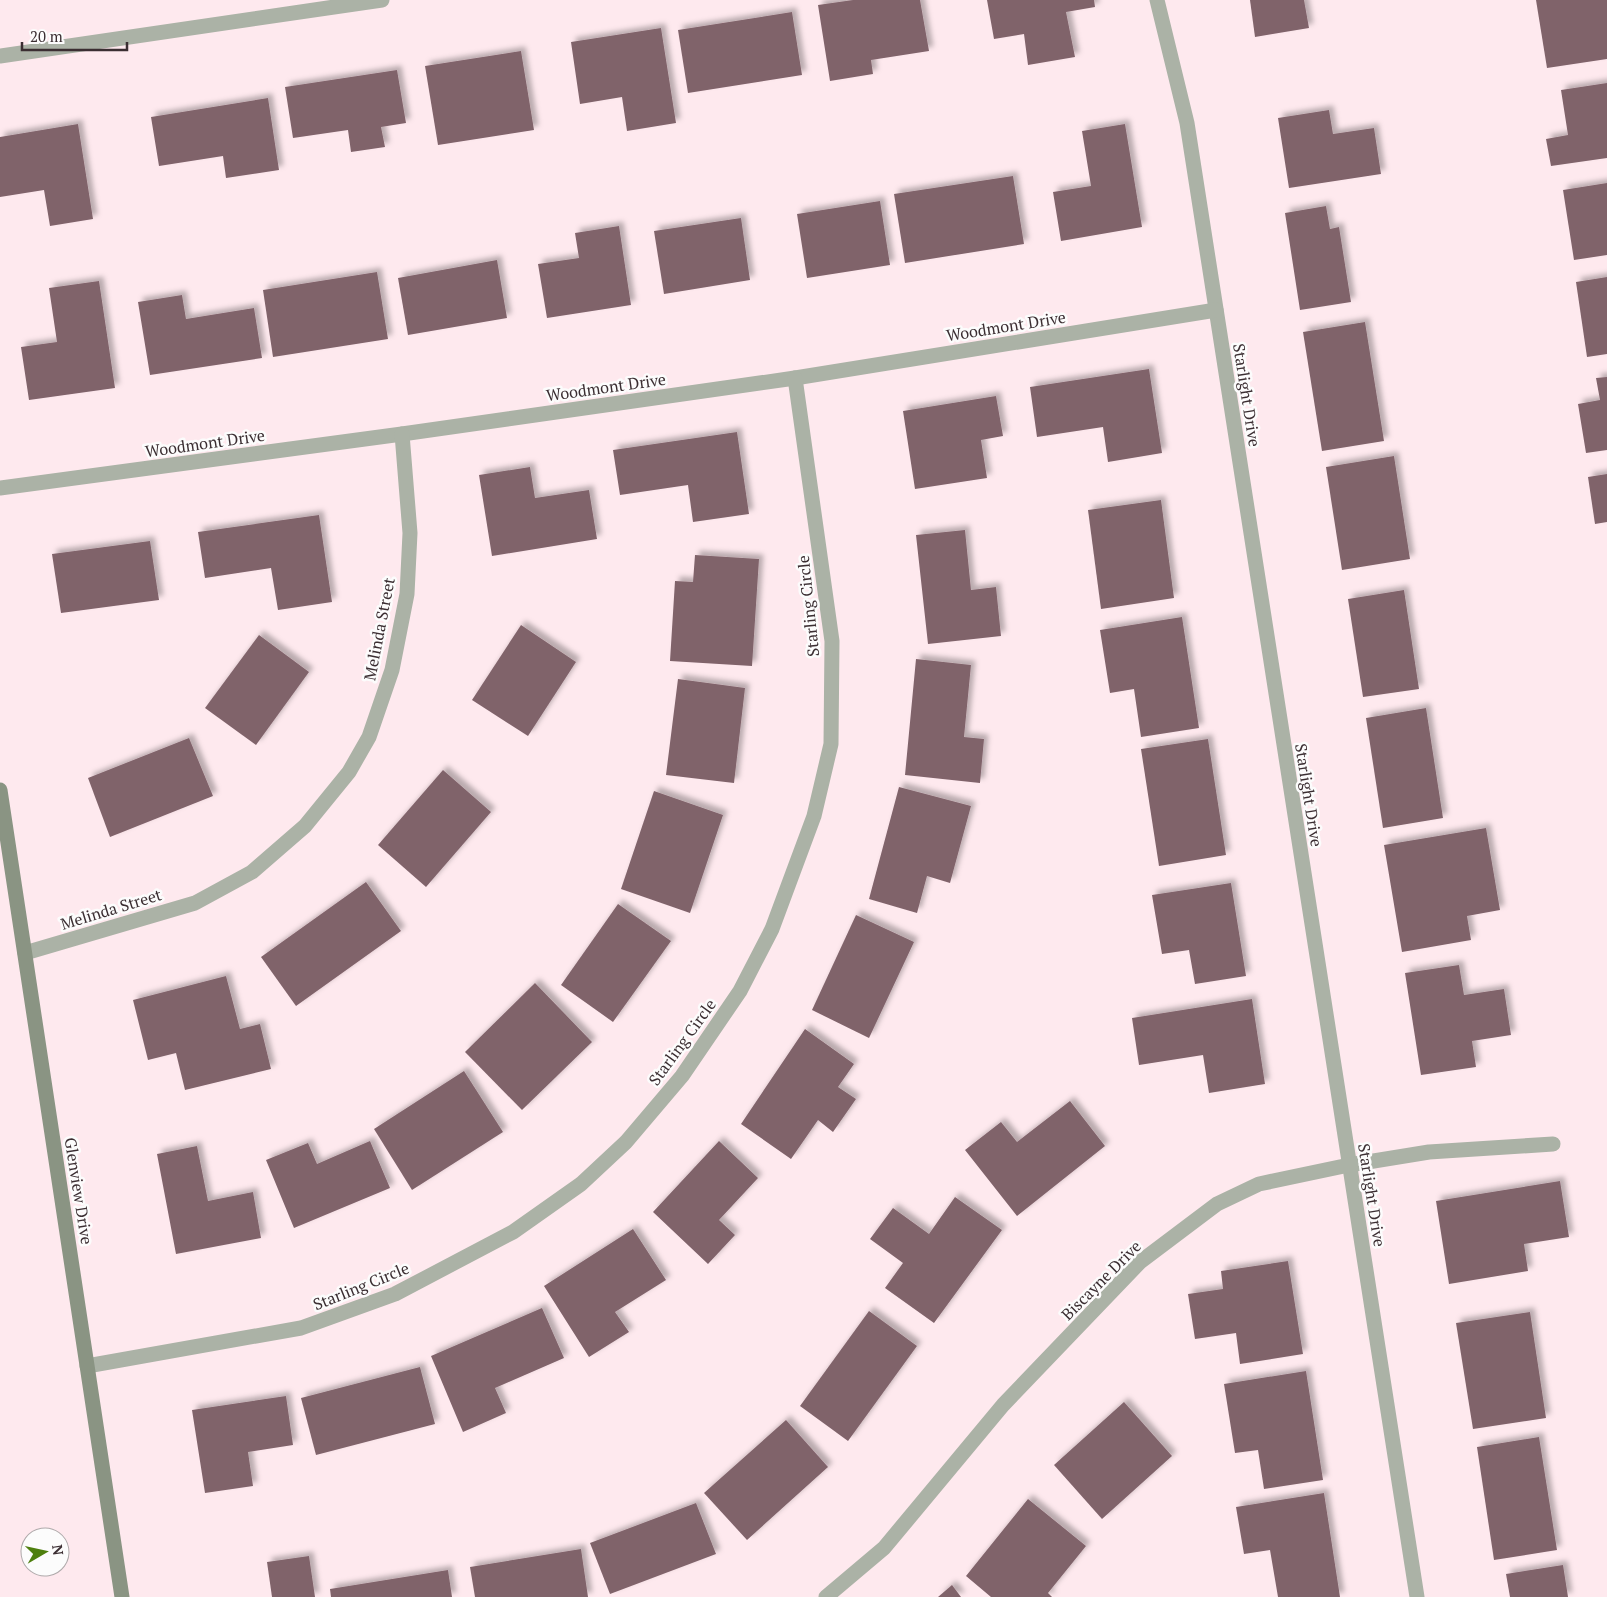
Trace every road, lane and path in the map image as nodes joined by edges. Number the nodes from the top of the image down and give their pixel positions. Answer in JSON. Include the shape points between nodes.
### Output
{"nodes":[{"id":1,"x":382,"y":0,"type":"edge"},
{"id":2,"x":1157,"y":0,"type":"edge"},
{"id":3,"x":0,"y":56,"type":"edge"},
{"id":4,"x":1216,"y":310,"type":"junction"},
{"id":5,"x":795,"y":378,"type":"junction"},
{"id":6,"x":402,"y":434,"type":"junction"},
{"id":7,"x":0,"y":488,"type":"edge"},
{"id":8,"x":0,"y":790,"type":"edge"},
{"id":9,"x":2,"y":820,"type":"edge"},
{"id":10,"x":25,"y":953,"type":"junction"},
{"id":11,"x":1553,"y":1144,"type":"dead end"},
{"id":12,"x":1350,"y":1165,"type":"junction"},
{"id":13,"x":87,"y":1366,"type":"junction"},
{"id":14,"x":122,"y":1597,"type":"edge"},
{"id":15,"x":826,"y":1597,"type":"edge"},
{"id":16,"x":1417,"y":1597,"type":"edge"}],
"edges":[{"from":1,"to":3,"type":"street"},
{"from":2,"to":4,"type":"street","name":"Starlight Drive","via":[[1188,123]]},
{"from":4,"to":5,"type":"street","name":"Woodmont Drive"},
{"from":4,"to":12,"type":"street","name":"Starlight Drive"},
{"from":5,"to":6,"type":"street","name":"Woodmont Drive"},
{"from":5,"to":13,"type":"street","name":"Starling Circle","via":[[832,641],[831,744],[814,816],[772,929],[740,991],[682,1076],[626,1142],[581,1184],[513,1232],[395,1294],[300,1328]]},
{"from":6,"to":7,"type":"street","name":"Woodmont Drive"},
{"from":6,"to":10,"type":"street","name":"Melinda Street","via":[[410,533],[407,594],[392,670],[369,737],[349,772],[305,826],[252,872],[195,903]]},
{"from":8,"to":9,"type":"main road","name":"Glenview Drive"},
{"from":9,"to":10,"type":"main road","name":"Glenview Drive"},
{"from":10,"to":13,"type":"main road","name":"Glenview Drive"},
{"from":11,"to":12,"type":"street","name":"Biscayne Drive","via":[[1429,1152]]},
{"from":12,"to":15,"type":"street","name":"Biscayne Drive","via":[[1259,1184],[1217,1204],[1140,1262],[1003,1405],[884,1548]]},
{"from":12,"to":16,"type":"street","name":"Starlight Drive"},
{"from":13,"to":14,"type":"main road","name":"Glenview Drive"}]}
